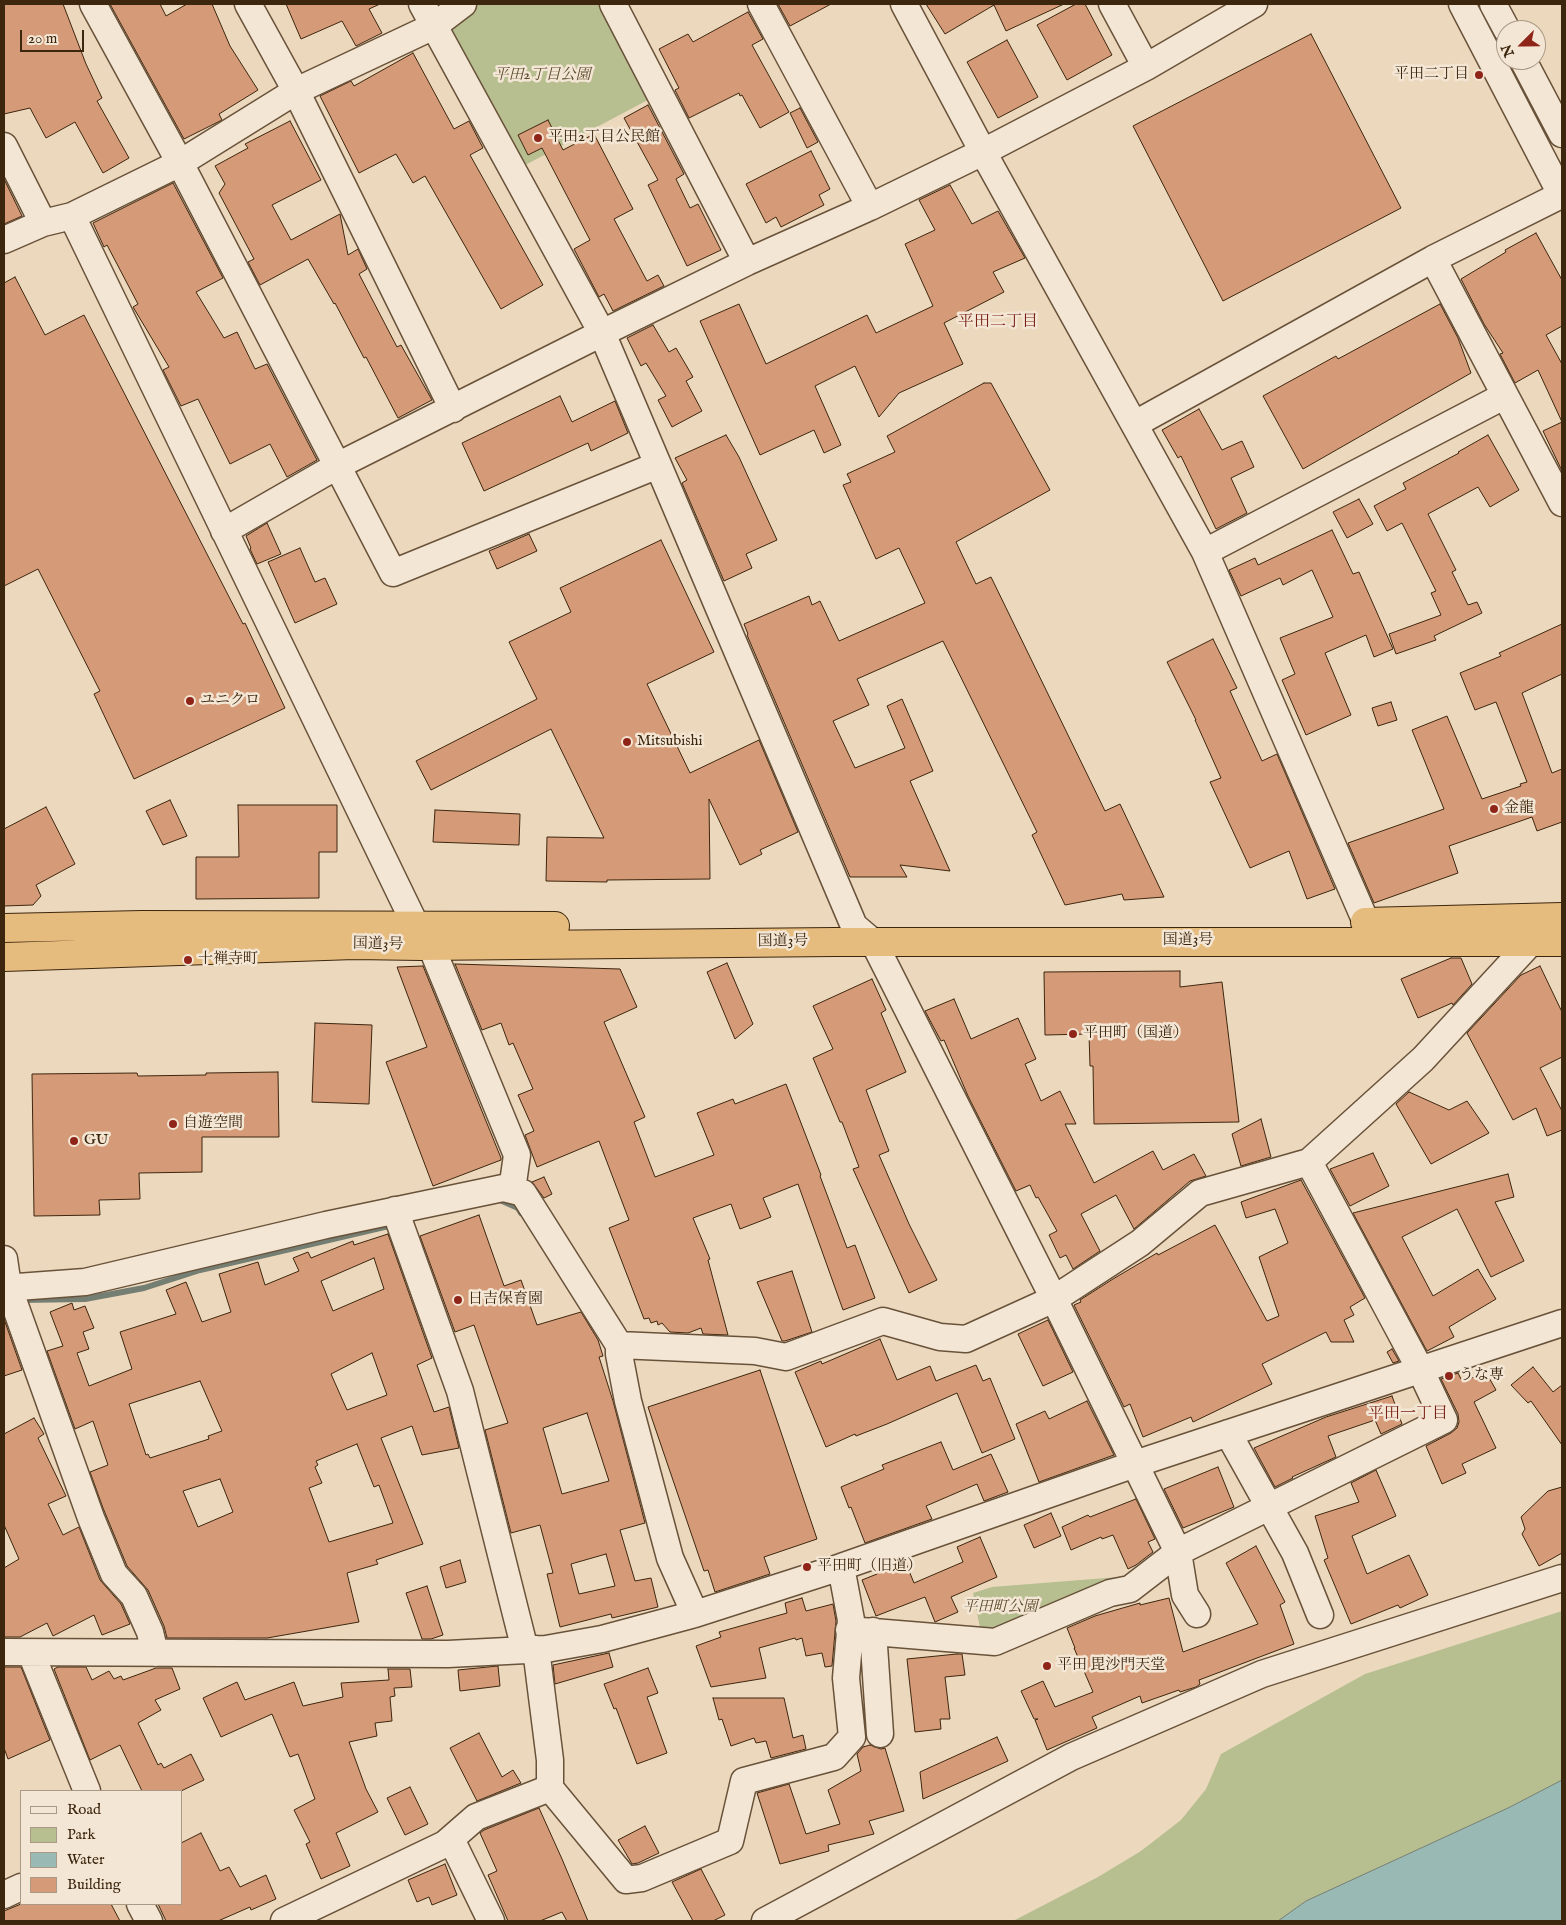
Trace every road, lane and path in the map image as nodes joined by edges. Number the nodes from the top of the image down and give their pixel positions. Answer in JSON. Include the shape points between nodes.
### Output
{"nodes":[{"id":1,"x":93,"y":4,"type":"edge"},
{"id":2,"x":248,"y":4,"type":"edge"},
{"id":3,"x":464,"y":4,"type":"edge"},
{"id":4,"x":612,"y":4,"type":"edge"},
{"id":5,"x":761,"y":4,"type":"edge"},
{"id":6,"x":904,"y":4,"type":"edge"},
{"id":7,"x":1112,"y":4,"type":"edge"},
{"id":8,"x":1254,"y":4,"type":"edge"},
{"id":9,"x":1462,"y":4,"type":"edge"},
{"id":10,"x":1493,"y":4,"type":"edge"},
{"id":11,"x":428,"y":15,"type":"edge"},
{"id":12,"x":1502,"y":20,"type":"edge"},
{"id":13,"x":1146,"y":67,"type":"junction"},
{"id":14,"x":1528,"y":70,"type":"edge"},
{"id":15,"x":296,"y":91,"type":"junction"},
{"id":16,"x":1562,"y":134,"type":"edge"},
{"id":17,"x":4,"y":146,"type":"edge"},
{"id":18,"x":983,"y":152,"type":"junction"},
{"id":19,"x":180,"y":163,"type":"junction"},
{"id":20,"x":1562,"y":196,"type":"edge"},
{"id":21,"x":870,"y":207,"type":"junction"},
{"id":22,"x":72,"y":216,"type":"junction"},
{"id":23,"x":43,"y":223,"type":"junction"},
{"id":24,"x":4,"y":240,"type":"edge"},
{"id":25,"x":1433,"y":259,"type":"junction"},
{"id":26,"x":747,"y":262,"type":"junction"},
{"id":27,"x":602,"y":333,"type":"junction"},
{"id":28,"x":1504,"y":396,"type":"junction"},
{"id":29,"x":453,"y":409,"type":"junction"},
{"id":30,"x":1135,"y":424,"type":"junction"},
{"id":31,"x":658,"y":465,"type":"junction"},
{"id":32,"x":337,"y":466,"type":"junction"},
{"id":33,"x":1562,"y":503,"type":"edge"},
{"id":34,"x":224,"y":531,"type":"junction"},
{"id":35,"x":1205,"y":552,"type":"junction"},
{"id":36,"x":1366,"y":922,"type":"junction"},
{"id":37,"x":1544,"y":925,"type":"edge"},
{"id":38,"x":4,"y":928,"type":"edge"},
{"id":39,"x":864,"y":935,"type":"junction"},
{"id":40,"x":423,"y":936,"type":"junction"},
{"id":41,"x":1562,"y":942,"type":"edge"},
{"id":42,"x":4,"y":957,"type":"edge"},
{"id":43,"x":1309,"y":1162,"type":"junction"},
{"id":44,"x":512,"y":1190,"type":"junction"},
{"id":45,"x":395,"y":1210,"type":"junction"},
{"id":46,"x":4,"y":1259,"type":"edge"},
{"id":47,"x":6,"y":1287,"type":"edge"},
{"id":48,"x":1054,"y":1299,"type":"junction"},
{"id":49,"x":1562,"y":1323,"type":"edge"},
{"id":50,"x":619,"y":1345,"type":"junction"},
{"id":51,"x":1420,"y":1369,"type":"junction"},
{"id":52,"x":1228,"y":1433,"type":"junction"},
{"id":53,"x":1135,"y":1464,"type":"junction"},
{"id":54,"x":1269,"y":1506,"type":"junction"},
{"id":55,"x":1178,"y":1552,"type":"junction"},
{"id":56,"x":841,"y":1567,"type":"junction"},
{"id":57,"x":1562,"y":1578,"type":"edge"},
{"id":58,"x":695,"y":1614,"type":"junction"},
{"id":59,"x":1197,"y":1614,"type":"dead end"},
{"id":60,"x":1320,"y":1615,"type":"dead end"},
{"id":61,"x":861,"y":1631,"type":"junction"},
{"id":62,"x":531,"y":1649,"type":"junction"},
{"id":63,"x":4,"y":1652,"type":"edge"},
{"id":64,"x":31,"y":1653,"type":"junction"},
{"id":65,"x":155,"y":1653,"type":"junction"},
{"id":66,"x":880,"y":1734,"type":"dead end"},
{"id":67,"x":550,"y":1788,"type":"junction"},
{"id":68,"x":87,"y":1790,"type":"edge"},
{"id":69,"x":451,"y":1839,"type":"junction"},
{"id":70,"x":20,"y":1887,"type":"edge"},
{"id":71,"x":4,"y":1895,"type":"edge"},
{"id":72,"x":141,"y":1905,"type":"edge"},
{"id":73,"x":150,"y":1921,"type":"edge"},
{"id":74,"x":284,"y":1921,"type":"edge"},
{"id":75,"x":491,"y":1921,"type":"edge"},
{"id":76,"x":765,"y":1921,"type":"edge"}],
"edges":[{"from":1,"to":19,"type":"street"},
{"from":2,"to":15,"type":"street"},
{"from":3,"to":11,"type":"street"},
{"from":4,"to":26,"type":"street"},
{"from":5,"to":21,"type":"street"},
{"from":6,"to":18,"type":"street"},
{"from":7,"to":13,"type":"street"},
{"from":8,"to":13,"type":"street"},
{"from":9,"to":20,"type":"street"},
{"from":10,"to":12,"type":"street"},
{"from":11,"to":15,"type":"street"},
{"from":11,"to":27,"type":"street"},
{"from":13,"to":18,"type":"street"},
{"from":14,"to":16,"type":"street"},
{"from":15,"to":19,"type":"street"},
{"from":15,"to":29,"type":"street"},
{"from":17,"to":23,"type":"street"},
{"from":18,"to":21,"type":"street"},
{"from":18,"to":30,"type":"street"},
{"from":19,"to":22,"type":"street"},
{"from":19,"to":32,"type":"street"},
{"from":20,"to":25,"type":"street"},
{"from":21,"to":26,"type":"street"},
{"from":22,"to":23,"type":"street"},
{"from":22,"to":34,"type":"street"},
{"from":23,"to":24,"type":"street"},
{"from":25,"to":28,"type":"street"},
{"from":25,"to":30,"type":"street"},
{"from":26,"to":27,"type":"street"},
{"from":27,"to":29,"type":"street"},
{"from":27,"to":31,"type":"street"},
{"from":28,"to":33,"type":"street"},
{"from":28,"to":35,"type":"street"},
{"from":29,"to":32,"type":"street"},
{"from":30,"to":35,"type":"street"},
{"from":31,"to":32,"type":"street","via":[[394,573]]},
{"from":31,"to":39,"type":"street"},
{"from":32,"to":34,"type":"street"},
{"from":34,"to":40,"type":"street"},
{"from":35,"to":36,"type":"street"},
{"from":36,"to":37,"type":"highway","name":"国道3号"},
{"from":36,"to":39,"type":"highway","name":"国道3号"},
{"from":37,"to":39,"type":"highway","name":"国道3号","via":[[1370,940]]},
{"from":37,"to":41,"type":"highway","name":"国道3号"},
{"from":37,"to":43,"type":"street","via":[[1423,1059]]},
{"from":38,"to":40,"type":"highway","name":"国道3号","via":[[109,926]]},
{"from":39,"to":40,"type":"highway","name":"国道3号"},
{"from":39,"to":48,"type":"street"},
{"from":40,"to":42,"type":"highway","name":"国道3号","via":[[354,944]]},
{"from":40,"to":44,"type":"street","via":[[517,1155]]},
{"from":43,"to":48,"type":"street","via":[[1200,1193],[1140,1243]]},
{"from":43,"to":51,"type":"street"},
{"from":44,"to":45,"type":"street","via":[[503,1188]]},
{"from":44,"to":50,"type":"street","via":[[523,1193]]},
{"from":45,"to":47,"type":"street","via":[[86,1282]]},
{"from":45,"to":62,"type":"street","via":[[460,1391]]},
{"from":46,"to":47,"type":"street"},
{"from":47,"to":65,"type":"street","via":[[91,1518],[114,1574],[134,1596],[150,1632]]},
{"from":48,"to":50,"type":"street","via":[[966,1339],[940,1337],[883,1321],[786,1357],[755,1351]]},
{"from":48,"to":53,"type":"street"},
{"from":49,"to":51,"type":"street"},
{"from":50,"to":58,"type":"street","via":[[628,1401],[670,1558]]},
{"from":51,"to":52,"type":"street"},
{"from":51,"to":54,"type":"street","via":[[1444,1420]]},
{"from":52,"to":53,"type":"street"},
{"from":52,"to":54,"type":"street"},
{"from":53,"to":55,"type":"street"},
{"from":53,"to":56,"type":"street"},
{"from":54,"to":55,"type":"street"},
{"from":54,"to":60,"type":"street","via":[[1295,1553]]},
{"from":55,"to":59,"type":"street","via":[[1185,1595]]},
{"from":55,"to":61,"type":"street","via":[[1130,1589],[1110,1594],[995,1642]]},
{"from":56,"to":58,"type":"street"},
{"from":56,"to":61,"type":"street","via":[[851,1620]]},
{"from":57,"to":76,"type":"street","via":[[1262,1674],[1071,1757]]},
{"from":58,"to":62,"type":"street","via":[[602,1639]]},
{"from":61,"to":66,"type":"street"},
{"from":61,"to":67,"type":"street","via":[[846,1678],[852,1737],[834,1757],[744,1781],[730,1841],[642,1878],[626,1880]]},
{"from":62,"to":65,"type":"street","via":[[448,1654]]},
{"from":62,"to":67,"type":"street","via":[[550,1760]]},
{"from":63,"to":64,"type":"street"},
{"from":64,"to":65,"type":"street"},
{"from":64,"to":68,"type":"street"},
{"from":67,"to":69,"type":"street","via":[[476,1817]]},
{"from":69,"to":74,"type":"street"},
{"from":69,"to":75,"type":"street"},
{"from":70,"to":71,"type":"street"},
{"from":72,"to":73,"type":"street"}]}
